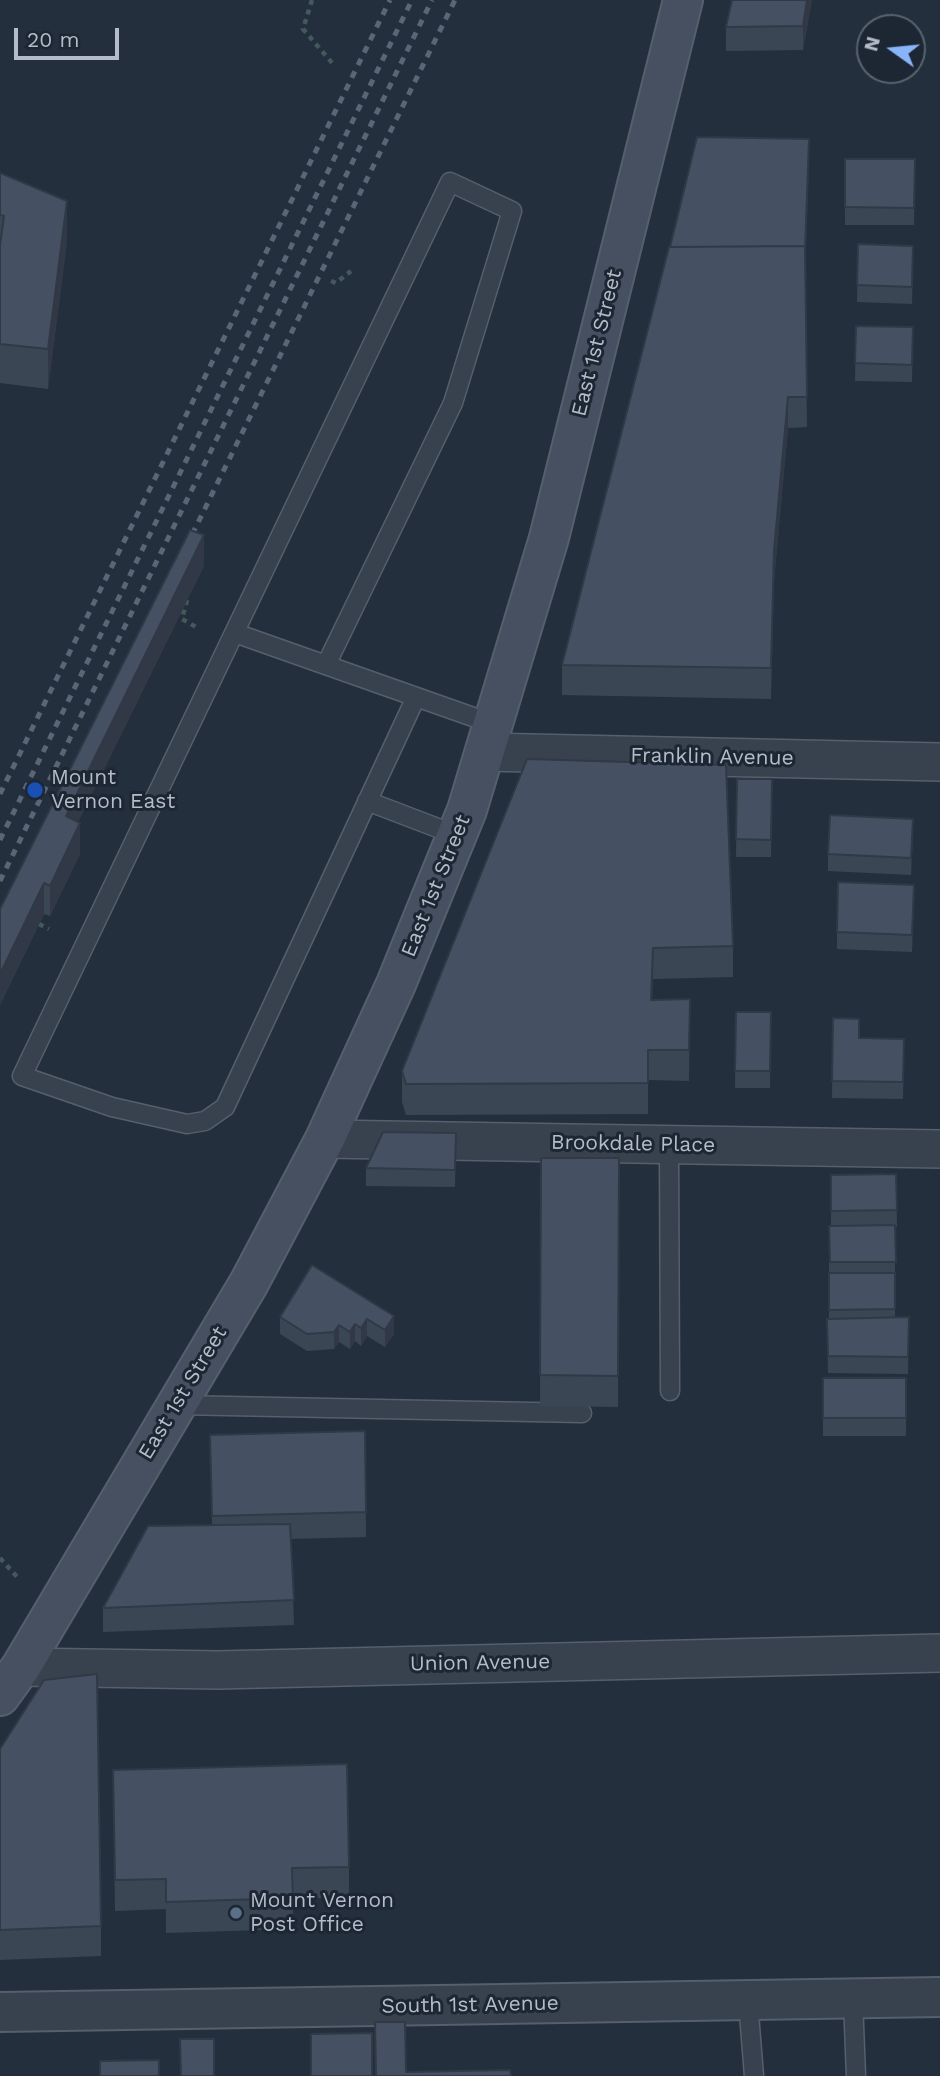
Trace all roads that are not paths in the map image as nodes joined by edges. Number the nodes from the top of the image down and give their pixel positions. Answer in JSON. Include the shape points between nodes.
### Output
{"nodes":[{"id":1,"x":684,"y":0,"type":"edge"},
{"id":2,"x":235,"y":633,"type":"junction"},
{"id":3,"x":326,"y":665,"type":"junction"},
{"id":4,"x":416,"y":697,"type":"junction"},
{"id":5,"x":489,"y":738,"type":"junction"},
{"id":6,"x":940,"y":762,"type":"edge"},
{"id":7,"x":367,"y":801,"type":"junction"},
{"id":8,"x":456,"y":835,"type":"junction"},
{"id":9,"x":325,"y":1139,"type":"junction"},
{"id":10,"x":669,"y":1144,"type":"junction"},
{"id":11,"x":940,"y":1149,"type":"edge"},
{"id":12,"x":670,"y":1391,"type":"dead end"},
{"id":13,"x":177,"y":1405,"type":"junction"},
{"id":14,"x":582,"y":1413,"type":"dead end"},
{"id":15,"x":940,"y":1653,"type":"edge"},
{"id":16,"x":7,"y":1673,"type":"edge"},
{"id":17,"x":940,"y":1997,"type":"edge"},
{"id":18,"x":853,"y":1998,"type":"junction"},
{"id":19,"x":748,"y":2001,"type":"junction"},
{"id":20,"x":0,"y":2012,"type":"edge"},
{"id":21,"x":754,"y":2076,"type":"edge"},
{"id":22,"x":856,"y":2076,"type":"edge"}],
"edges":[{"from":1,"to":5,"type":"main road","name":"East 1st Street","via":[[549,538]]},
{"from":2,"to":3,"type":"lane"},
{"from":2,"to":3,"type":"lane","via":[[450,182],[512,211],[453,403]]},
{"from":2,"to":7,"type":"lane","via":[[22,1076],[112,1107],[187,1124],[205,1121],[225,1107]]},
{"from":3,"to":4,"type":"lane"},
{"from":4,"to":5,"type":"lane"},
{"from":4,"to":7,"type":"lane"},
{"from":5,"to":6,"type":"street","name":"Franklin Avenue"},
{"from":5,"to":8,"type":"main road","name":"East 1st Street"},
{"from":7,"to":8,"type":"lane"},
{"from":8,"to":9,"type":"main road","name":"East 1st Street","via":[[396,984]]},
{"from":9,"to":10,"type":"street","name":"Brookdale Place"},
{"from":9,"to":13,"type":"main road","name":"East 1st Street","via":[[249,1283]]},
{"from":10,"to":11,"type":"street","name":"Brookdale Place"},
{"from":10,"to":12,"type":"lane"},
{"from":13,"to":14,"type":"lane"},
{"from":13,"to":16,"type":"main road","name":"East 1st Street"},
{"from":15,"to":16,"type":"street","name":"Union Avenue"},
{"from":17,"to":18,"type":"street","name":"South 1st Avenue"},
{"from":18,"to":19,"type":"street","name":"South 1st Avenue"},
{"from":18,"to":22,"type":"lane"},
{"from":19,"to":20,"type":"street","name":"South 1st Avenue"},
{"from":19,"to":21,"type":"lane"}]}
